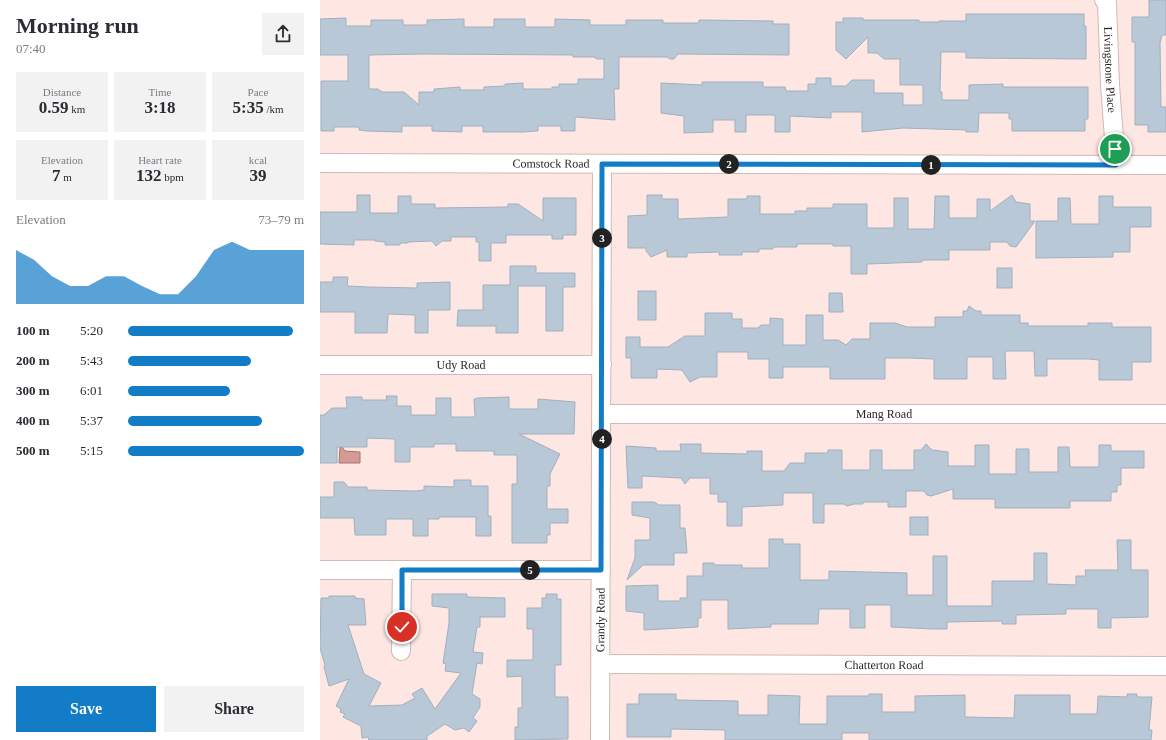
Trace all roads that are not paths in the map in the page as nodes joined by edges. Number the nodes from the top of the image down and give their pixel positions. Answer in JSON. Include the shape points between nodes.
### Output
{"nodes":[{"id":1,"x":1104,"y":0,"type":"edge"},
{"id":2,"x":320,"y":163,"type":"edge"},
{"id":3,"x":602,"y":164,"type":"junction"},
{"id":4,"x":1166,"y":164,"type":"edge"},
{"id":5,"x":1116,"y":165,"type":"junction"},
{"id":6,"x":320,"y":365,"type":"edge"},
{"id":7,"x":602,"y":365,"type":"junction"},
{"id":8,"x":602,"y":414,"type":"junction"},
{"id":9,"x":1166,"y":414,"type":"edge"},
{"id":10,"x":320,"y":570,"type":"edge"},
{"id":11,"x":402,"y":570,"type":"junction"},
{"id":12,"x":601,"y":570,"type":"junction"},
{"id":13,"x":401,"y":652,"type":"dead end"},
{"id":14,"x":601,"y":664,"type":"junction"},
{"id":15,"x":1166,"y":666,"type":"edge"},
{"id":16,"x":600,"y":740,"type":"edge"}],
"edges":[{"from":1,"to":5,"type":"street","name":"Livingstone Place","via":[[1107,3]]},
{"from":2,"to":3,"type":"street","name":"Comstock Road"},
{"from":3,"to":5,"type":"street","name":"Comstock Road"},
{"from":3,"to":7,"type":"street","name":"Grandy Road"},
{"from":4,"to":5,"type":"street","name":"Comstock Road"},
{"from":6,"to":7,"type":"street","name":"Udy Road"},
{"from":7,"to":8,"type":"street","name":"Grandy Road"},
{"from":8,"to":9,"type":"street","name":"Mang Road"},
{"from":8,"to":12,"type":"street","name":"Grandy Road"},
{"from":10,"to":11,"type":"street"},
{"from":11,"to":12,"type":"street"},
{"from":11,"to":13,"type":"street"},
{"from":12,"to":14,"type":"street","name":"Grandy Road"},
{"from":14,"to":15,"type":"street","name":"Chatterton Road"},
{"from":14,"to":16,"type":"street","name":"Grandy Road"}]}
